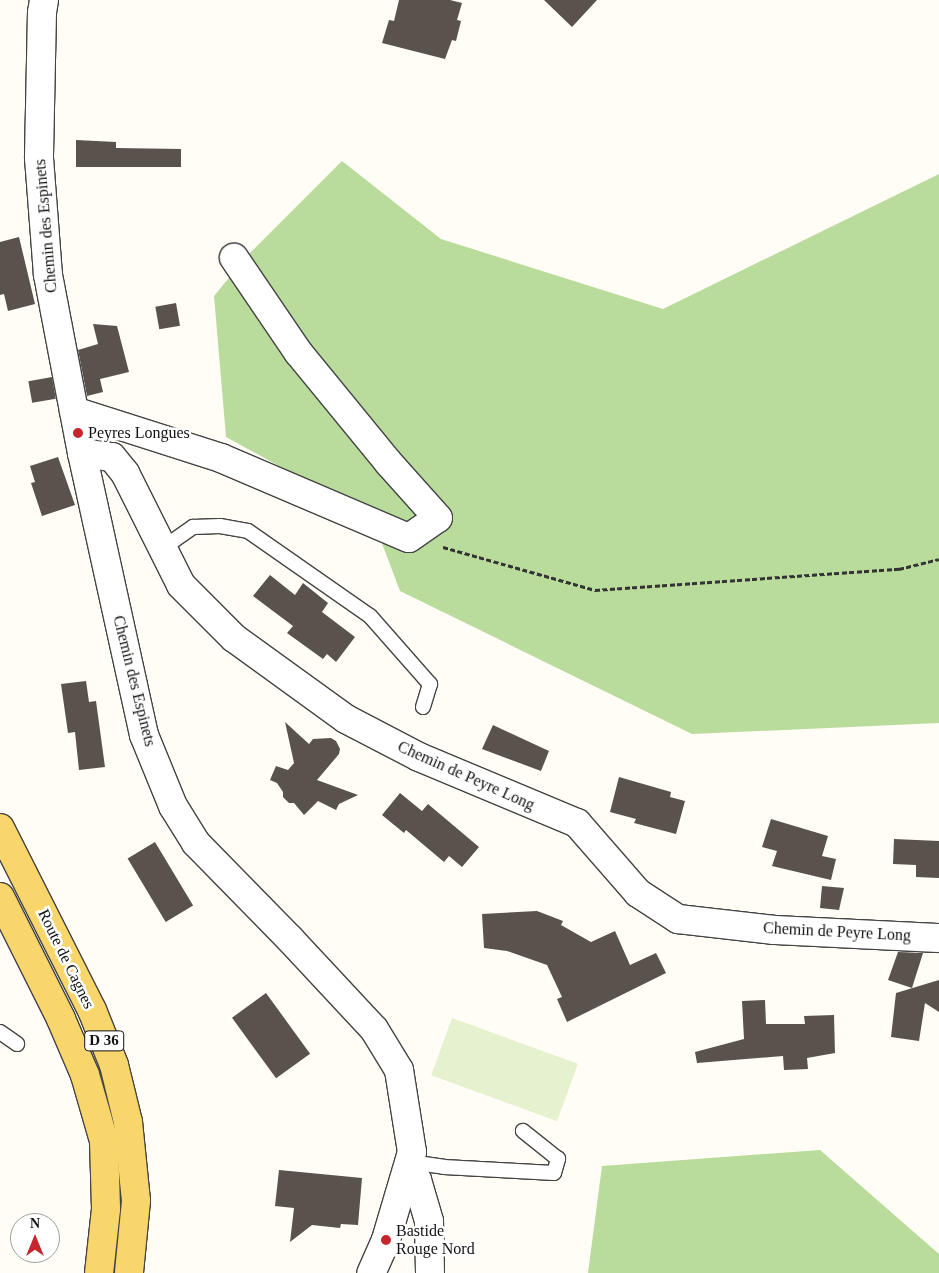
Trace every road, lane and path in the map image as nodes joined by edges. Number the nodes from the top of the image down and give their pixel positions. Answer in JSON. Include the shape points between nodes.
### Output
{"nodes":[{"id":1,"x":44,"y":0,"type":"edge"},
{"id":2,"x":234,"y":258,"type":"dead end"},
{"id":3,"x":74,"y":412,"type":"junction"},
{"id":4,"x":82,"y":453,"type":"junction"},
{"id":5,"x":409,"y":538,"type":"junction"},
{"id":6,"x":163,"y":548,"type":"junction"},
{"id":7,"x":939,"y":559,"type":"edge"},
{"id":8,"x":422,"y":707,"type":"dead end"},
{"id":9,"x":0,"y":828,"type":"edge"},
{"id":10,"x":0,"y":897,"type":"edge"},
{"id":11,"x":939,"y":938,"type":"edge"},
{"id":12,"x":0,"y":1032,"type":"edge"},
{"id":13,"x":17,"y":1044,"type":"dead end"},
{"id":14,"x":522,"y":1131,"type":"dead end"},
{"id":15,"x":409,"y":1165,"type":"junction"},
{"id":16,"x":99,"y":1273,"type":"edge"},
{"id":17,"x":129,"y":1273,"type":"edge"},
{"id":18,"x":371,"y":1273,"type":"edge"},
{"id":19,"x":430,"y":1273,"type":"edge"}],
"edges":[{"from":1,"to":3,"type":"street","name":"Chemin des Espinets","via":[[39,158],[47,266]]},
{"from":2,"to":5,"type":"street","via":[[298,352],[438,518]]},
{"from":3,"to":4,"type":"street","name":"Chemin des Espinets"},
{"from":3,"to":5,"type":"street","via":[[221,458]]},
{"from":4,"to":6,"type":"street","name":"Chemin de Peyre Long","via":[[112,457],[125,473]]},
{"from":4,"to":15,"type":"street","name":"Chemin des Espinets","via":[[144,735],[173,806],[196,843],[374,1029],[399,1070],[412,1152]]},
{"from":5,"to":7,"type":"path","via":[[595,590],[899,569]]},
{"from":6,"to":8,"type":"lane","via":[[194,527],[220,526],[248,531],[370,616],[430,684]]},
{"from":6,"to":11,"type":"street","name":"Chemin de Peyre Long","via":[[181,585],[234,638],[330,708],[419,758],[577,823],[638,893],[678,919],[774,930]]},
{"from":9,"to":17,"type":"main road","name":"Route de Cagnes","number":"D 36","via":[[92,1010],[114,1065],[128,1122],[136,1201]]},
{"from":10,"to":16,"type":"main road","name":"Route de Cagnes","number":"D 36","via":[[85,1075],[104,1141],[106,1209]]},
{"from":12,"to":13,"type":"lane"},
{"from":14,"to":15,"type":"lane","via":[[558,1159],[554,1174]]},
{"from":15,"to":18,"type":"street","name":"Chemin des Espinets","via":[[386,1240]]},
{"from":15,"to":19,"type":"street","via":[[429,1221]]}]}
